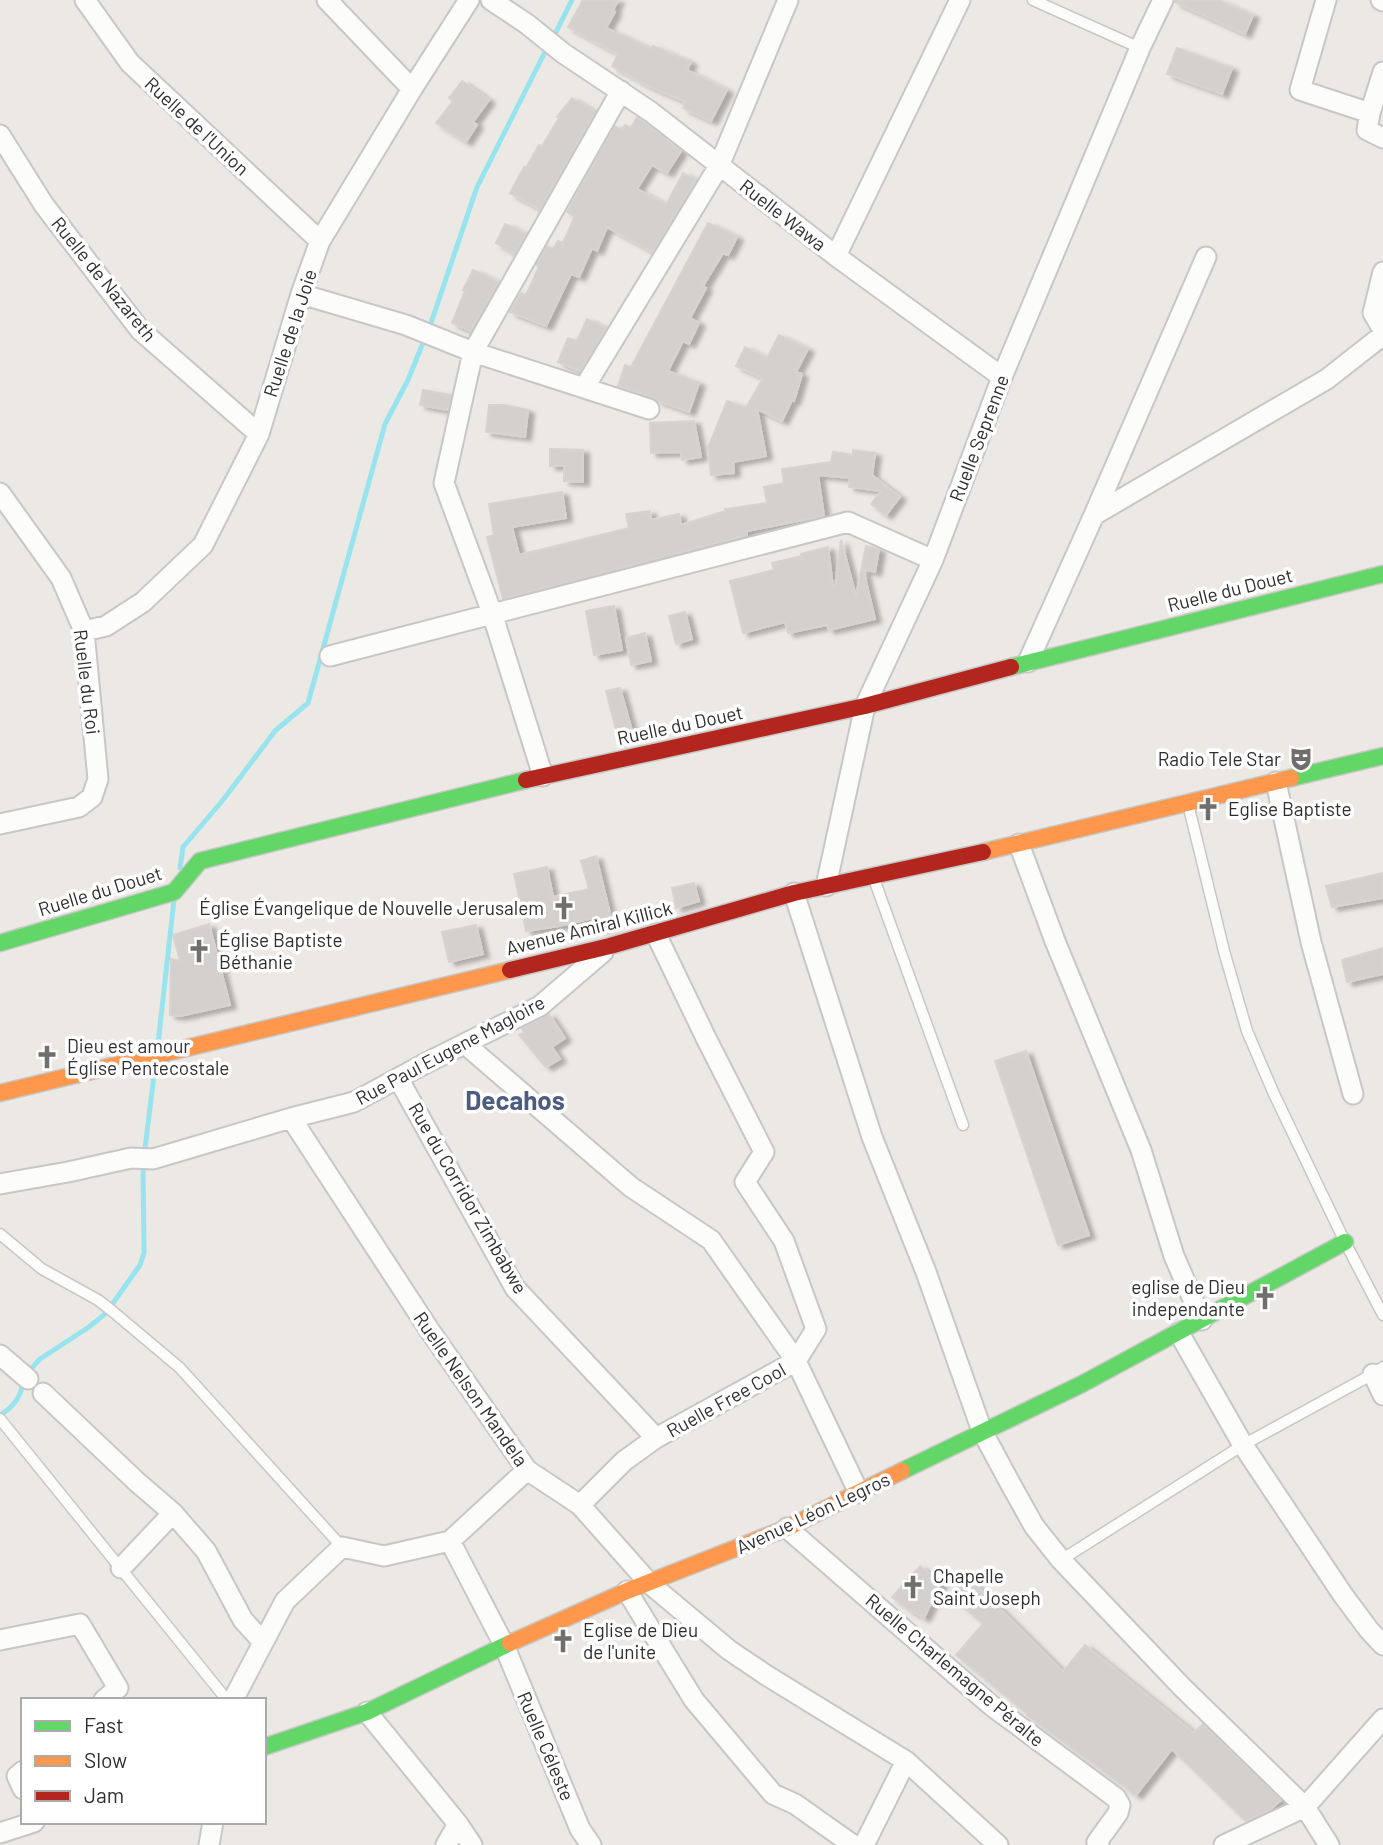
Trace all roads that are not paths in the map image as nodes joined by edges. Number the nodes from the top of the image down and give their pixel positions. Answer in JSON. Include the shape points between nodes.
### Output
{"nodes":[{"id":1,"x":85,"y":0,"type":"edge"},
{"id":2,"x":327,"y":0,"type":"edge"},
{"id":3,"x":469,"y":0,"type":"edge"},
{"id":4,"x":491,"y":0,"type":"edge"},
{"id":5,"x":788,"y":0,"type":"edge"},
{"id":6,"x":960,"y":0,"type":"edge"},
{"id":7,"x":1033,"y":0,"type":"edge"},
{"id":8,"x":1163,"y":0,"type":"edge"},
{"id":9,"x":1326,"y":0,"type":"edge"},
{"id":10,"x":1140,"y":48,"type":"junction"},
{"id":11,"x":1383,"y":72,"type":"edge"},
{"id":12,"x":412,"y":89,"type":"junction"},
{"id":13,"x":621,"y":91,"type":"junction"},
{"id":14,"x":1370,"y":113,"type":"junction"},
{"id":15,"x":0,"y":135,"type":"edge"},
{"id":16,"x":1383,"y":138,"type":"edge"},
{"id":17,"x":719,"y":166,"type":"junction"},
{"id":18,"x":320,"y":241,"type":"junction"},
{"id":19,"x":836,"y":256,"type":"junction"},
{"id":20,"x":1206,"y":257,"type":"dead end"},
{"id":21,"x":1383,"y":272,"type":"edge"},
{"id":22,"x":301,"y":294,"type":"junction"},
{"id":23,"x":1383,"y":333,"type":"edge"},
{"id":24,"x":473,"y":352,"type":"junction"},
{"id":25,"x":1002,"y":377,"type":"junction"},
{"id":26,"x":584,"y":388,"type":"junction"},
{"id":27,"x":649,"y":409,"type":"dead end"},
{"id":28,"x":259,"y":434,"type":"junction"},
{"id":29,"x":0,"y":493,"type":"edge"},
{"id":30,"x":1094,"y":515,"type":"junction"},
{"id":31,"x":933,"y":560,"type":"junction"},
{"id":32,"x":1383,"y":574,"type":"edge"},
{"id":33,"x":492,"y":613,"type":"junction"},
{"id":34,"x":84,"y":631,"type":"junction"},
{"id":35,"x":330,"y":656,"type":"dead end"},
{"id":36,"x":1028,"y":662,"type":"junction"},
{"id":37,"x":865,"y":706,"type":"junction"},
{"id":38,"x":1383,"y":756,"type":"edge"},
{"id":39,"x":543,"y":776,"type":"junction"},
{"id":40,"x":1276,"y":782,"type":"junction"},
{"id":41,"x":1188,"y":804,"type":"junction"},
{"id":42,"x":0,"y":824,"type":"edge"},
{"id":43,"x":1019,"y":844,"type":"junction"},
{"id":44,"x":873,"y":875,"type":"junction"},
{"id":45,"x":826,"y":886,"type":"junction"},
{"id":46,"x":794,"y":893,"type":"junction"},
{"id":47,"x":656,"y":934,"type":"junction"},
{"id":48,"x":0,"y":943,"type":"edge"},
{"id":49,"x":610,"y":946,"type":"junction"},
{"id":50,"x":465,"y":1044,"type":"junction"},
{"id":51,"x":398,"y":1078,"type":"junction"},
{"id":52,"x":0,"y":1093,"type":"edge"},
{"id":53,"x":1353,"y":1094,"type":"dead end"},
{"id":54,"x":291,"y":1118,"type":"junction"},
{"id":55,"x":963,"y":1125,"type":"dead end"},
{"id":56,"x":0,"y":1184,"type":"edge"},
{"id":57,"x":0,"y":1234,"type":"edge"},
{"id":58,"x":1345,"y":1242,"type":"junction"},
{"id":59,"x":1383,"y":1315,"type":"edge"},
{"id":60,"x":1202,"y":1321,"type":"junction"},
{"id":61,"x":1179,"y":1333,"type":"junction"},
{"id":62,"x":0,"y":1355,"type":"edge"},
{"id":63,"x":796,"y":1361,"type":"junction"},
{"id":64,"x":1378,"y":1370,"type":"edge"},
{"id":65,"x":28,"y":1379,"type":"dead end"},
{"id":66,"x":43,"y":1394,"type":"dead end"},
{"id":67,"x":1383,"y":1395,"type":"edge"},
{"id":68,"x":3,"y":1423,"type":"edge"},
{"id":69,"x":982,"y":1431,"type":"junction"},
{"id":70,"x":656,"y":1438,"type":"junction"},
{"id":71,"x":1242,"y":1445,"type":"junction"},
{"id":72,"x":527,"y":1470,"type":"junction"},
{"id":73,"x":859,"y":1493,"type":"junction"},
{"id":74,"x":580,"y":1505,"type":"junction"},
{"id":75,"x":173,"y":1513,"type":"junction"},
{"id":76,"x":787,"y":1528,"type":"junction"},
{"id":77,"x":450,"y":1541,"type":"junction"},
{"id":78,"x":342,"y":1547,"type":"junction"},
{"id":79,"x":1061,"y":1560,"type":"junction"},
{"id":80,"x":121,"y":1568,"type":"junction"},
{"id":81,"x":650,"y":1584,"type":"junction"},
{"id":82,"x":627,"y":1591,"type":"junction"},
{"id":83,"x":0,"y":1640,"type":"edge"},
{"id":84,"x":263,"y":1642,"type":"junction"},
{"id":85,"x":504,"y":1645,"type":"junction"},
{"id":86,"x":1383,"y":1646,"type":"edge"},
{"id":87,"x":106,"y":1698,"type":"edge"},
{"id":88,"x":225,"y":1698,"type":"edge"},
{"id":89,"x":234,"y":1698,"type":"edge"},
{"id":90,"x":368,"y":1712,"type":"junction"},
{"id":91,"x":1383,"y":1719,"type":"edge"},
{"id":92,"x":266,"y":1746,"type":"edge"},
{"id":93,"x":906,"y":1761,"type":"junction"},
{"id":94,"x":1305,"y":1807,"type":"junction"},
{"id":95,"x":28,"y":1824,"type":"edge"},
{"id":96,"x":213,"y":1824,"type":"edge"},
{"id":97,"x":458,"y":1824,"type":"junction"},
{"id":98,"x":0,"y":1833,"type":"edge"},
{"id":99,"x":209,"y":1845,"type":"edge"},
{"id":100,"x":446,"y":1845,"type":"edge"},
{"id":101,"x":472,"y":1845,"type":"edge"},
{"id":102,"x":590,"y":1845,"type":"edge"},
{"id":103,"x":853,"y":1845,"type":"edge"},
{"id":104,"x":864,"y":1845,"type":"edge"},
{"id":105,"x":998,"y":1845,"type":"edge"},
{"id":106,"x":1099,"y":1845,"type":"edge"},
{"id":107,"x":1224,"y":1845,"type":"edge"},
{"id":108,"x":1329,"y":1845,"type":"edge"}],
"edges":[{"from":1,"to":18,"type":"street","name":"Ruelle de l'Union","via":[[130,63]]},
{"from":2,"to":12,"type":"street"},
{"from":3,"to":12,"type":"street","name":"Ruelle de la Joie"},
{"from":4,"to":13,"type":"street","name":"Ruelle Wawa"},
{"from":5,"to":17,"type":"street"},
{"from":6,"to":19,"type":"street"},
{"from":7,"to":10,"type":"lane"},
{"from":8,"to":10,"type":"street","name":"Ruelle Seprenne"},
{"from":9,"to":14,"type":"street","via":[[1300,90]]},
{"from":10,"to":25,"type":"street","name":"Ruelle Seprenne"},
{"from":11,"to":14,"type":"street"},
{"from":12,"to":18,"type":"street","name":"Ruelle de la Joie"},
{"from":13,"to":17,"type":"street","name":"Ruelle Wawa"},
{"from":13,"to":24,"type":"street"},
{"from":14,"to":16,"type":"street","via":[[1367,130]]},
{"from":15,"to":28,"type":"street","name":"Ruelle de Nazareth","via":[[44,205],[140,330]]},
{"from":17,"to":19,"type":"street","name":"Ruelle Wawa"},
{"from":17,"to":26,"type":"street"},
{"from":18,"to":22,"type":"street","name":"Ruelle de la Joie"},
{"from":19,"to":25,"type":"street","name":"Ruelle Wawa"},
{"from":20,"to":30,"type":"street"},
{"from":21,"to":23,"type":"street","via":[[1373,313]]},
{"from":22,"to":24,"type":"street"},
{"from":22,"to":28,"type":"street","name":"Ruelle de la Joie"},
{"from":23,"to":30,"type":"street","via":[[1326,379]]},
{"from":24,"to":26,"type":"street"},
{"from":24,"to":33,"type":"street","via":[[444,483]]},
{"from":25,"to":31,"type":"street","name":"Ruelle Seprenne"},
{"from":26,"to":27,"type":"street"},
{"from":28,"to":34,"type":"street","name":"Ruelle de la Joie","via":[[203,545],[143,602],[106,626]]},
{"from":29,"to":34,"type":"street","name":"Ruelle du Roi","via":[[61,578]]},
{"from":30,"to":36,"type":"street"},
{"from":31,"to":33,"type":"street","via":[[848,522]]},
{"from":31,"to":37,"type":"street","name":"Ruelle Seprenne"},
{"from":32,"to":36,"type":"street","name":"Ruelle du Douet"},
{"from":33,"to":35,"type":"street"},
{"from":33,"to":39,"type":"street"},
{"from":34,"to":42,"type":"street","name":"Ruelle du Roi","via":[[98,779],[92,797],[79,807]]},
{"from":36,"to":37,"type":"street","name":"Ruelle du Douet"},
{"from":37,"to":39,"type":"street","name":"Ruelle du Douet"},
{"from":37,"to":45,"type":"street","name":"Ruelle Seprenne"},
{"from":38,"to":40,"type":"street","name":"Avenue Amiral Killick"},
{"from":39,"to":48,"type":"street","name":"Ruelle du Douet","via":[[200,861],[174,892]]},
{"from":40,"to":41,"type":"street","name":"Avenue Amiral Killick"},
{"from":40,"to":53,"type":"street","via":[[1311,942]]},
{"from":41,"to":43,"type":"street","name":"Avenue Amiral Killick"},
{"from":41,"to":58,"type":"lane","via":[[1247,1031]]},
{"from":43,"to":44,"type":"street","name":"Avenue Amiral Killick"},
{"from":43,"to":60,"type":"street"},
{"from":44,"to":45,"type":"street","name":"Avenue Amiral Killick"},
{"from":44,"to":55,"type":"lane"},
{"from":45,"to":46,"type":"street","name":"Avenue Amiral Killick"},
{"from":46,"to":47,"type":"street","name":"Avenue Amiral Killick"},
{"from":46,"to":69,"type":"street","via":[[872,1137]]},
{"from":47,"to":49,"type":"street","name":"Avenue Amiral Killick"},
{"from":47,"to":63,"type":"street","name":"Ruelle Free Cool","via":[[764,1152],[746,1182],[784,1241],[816,1329]]},
{"from":49,"to":50,"type":"street","name":"Rue Paul Eugene Magloire","via":[[540,1006]]},
{"from":49,"to":52,"type":"street","name":"Avenue Amiral Killick"},
{"from":50,"to":51,"type":"street","name":"Rue Paul Eugene Magloire"},
{"from":50,"to":63,"type":"street","via":[[631,1187],[711,1240]]},
{"from":51,"to":54,"type":"street","name":"Rue Paul Eugene Magloire","via":[[354,1102]]},
{"from":51,"to":70,"type":"street","name":"Rue du Corridor Zimbabwe","via":[[515,1288]]},
{"from":54,"to":56,"type":"street","name":"Rue Paul Eugene Magloire","via":[[153,1159],[131,1158]]},
{"from":54,"to":72,"type":"street","name":"Ruelle Nelson Mandela"},
{"from":57,"to":78,"type":"lane","via":[[42,1269],[98,1300],[180,1368]]},
{"from":58,"to":59,"type":"lane"},
{"from":58,"to":60,"type":"street","name":"Avenue Léon Legros"},
{"from":60,"to":61,"type":"street","name":"Avenue Léon Legros"},
{"from":61,"to":69,"type":"street","name":"Avenue Léon Legros"},
{"from":61,"to":71,"type":"street"},
{"from":62,"to":65,"type":"street"},
{"from":63,"to":70,"type":"street","name":"Ruelle Free Cool"},
{"from":63,"to":73,"type":"street"},
{"from":64,"to":67,"type":"street"},
{"from":64,"to":71,"type":"lane"},
{"from":66,"to":75,"type":"street"},
{"from":68,"to":80,"type":"lane"},
{"from":69,"to":73,"type":"street","name":"Avenue Léon Legros"},
{"from":69,"to":79,"type":"street","via":[[1034,1525]]},
{"from":70,"to":74,"type":"street","name":"Ruelle Free Cool","via":[[624,1461]]},
{"from":71,"to":79,"type":"lane"},
{"from":71,"to":86,"type":"street"},
{"from":72,"to":74,"type":"street","name":"Ruelle Nelson Mandela"},
{"from":72,"to":77,"type":"street"},
{"from":73,"to":76,"type":"street","name":"Avenue Léon Legros"},
{"from":74,"to":81,"type":"street","name":"Ruelle Nelson Mandela"},
{"from":75,"to":80,"type":"street"},
{"from":75,"to":84,"type":"street","via":[[206,1551],[243,1620]]},
{"from":76,"to":81,"type":"street","name":"Avenue Léon Legros"},
{"from":76,"to":106,"type":"street","name":"Ruelle Charlemagne Péralte","via":[[992,1706],[1116,1798],[1118,1813]]},
{"from":77,"to":78,"type":"street","via":[[384,1556]]},
{"from":77,"to":85,"type":"street","name":"Ruelle Céleste"},
{"from":78,"to":84,"type":"street","via":[[285,1601]]},
{"from":79,"to":94,"type":"street"},
{"from":80,"to":88,"type":"lane"},
{"from":81,"to":82,"type":"street","name":"Avenue Léon Legros"},
{"from":81,"to":93,"type":"street","name":"Ruelle Nelson Mandela","via":[[729,1650]]},
{"from":82,"to":85,"type":"street","name":"Avenue Léon Legros"},
{"from":82,"to":103,"type":"street","via":[[694,1700],[773,1794]]},
{"from":83,"to":87,"type":"street","via":[[80,1623],[118,1688]]},
{"from":84,"to":89,"type":"street"},
{"from":85,"to":90,"type":"street","name":"Avenue Léon Legros"},
{"from":85,"to":102,"type":"street","name":"Ruelle Céleste"},
{"from":90,"to":92,"type":"street","name":"Avenue Léon Legros"},
{"from":90,"to":97,"type":"street"},
{"from":91,"to":94,"type":"street"},
{"from":93,"to":104,"type":"street"},
{"from":93,"to":105,"type":"street","name":"Ruelle Nelson Mandela"},
{"from":94,"to":107,"type":"street"},
{"from":94,"to":108,"type":"street"},
{"from":95,"to":98,"type":"street"},
{"from":96,"to":99,"type":"street"},
{"from":97,"to":100,"type":"street"},
{"from":97,"to":101,"type":"street"}]}
